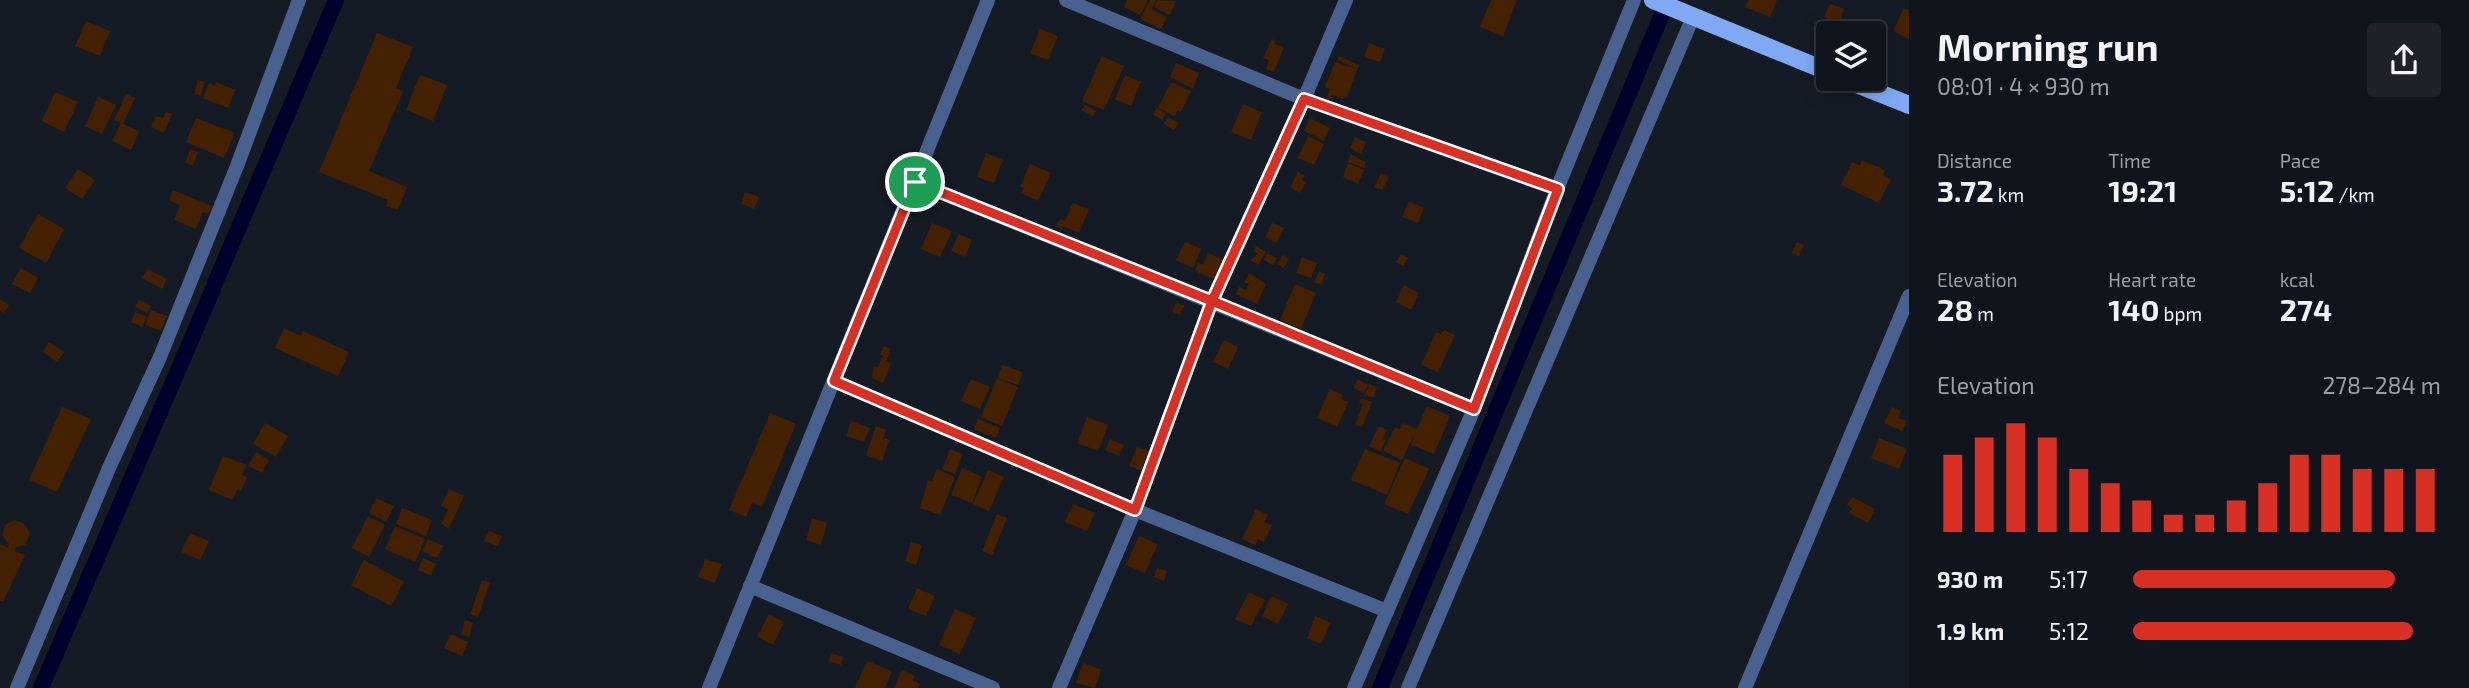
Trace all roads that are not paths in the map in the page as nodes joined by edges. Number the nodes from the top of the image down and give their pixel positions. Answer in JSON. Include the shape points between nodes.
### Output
{"nodes":[{"id":1,"x":299,"y":0,"type":"edge"},
{"id":2,"x":988,"y":0,"type":"edge"},
{"id":3,"x":1066,"y":0,"type":"edge"},
{"id":4,"x":1346,"y":0,"type":"edge"},
{"id":5,"x":1634,"y":0,"type":"edge"},
{"id":6,"x":1653,"y":0,"type":"edge"},
{"id":7,"x":1693,"y":17,"type":"junction"},
{"id":8,"x":1816,"y":67,"type":"edge"},
{"id":9,"x":1874,"y":91,"type":"edge"},
{"id":10,"x":1304,"y":99,"type":"junction"},
{"id":11,"x":1909,"y":105,"type":"edge"},
{"id":12,"x":915,"y":182,"type":"junction"},
{"id":13,"x":1558,"y":189,"type":"junction"},
{"id":14,"x":1909,"y":296,"type":"edge"},
{"id":15,"x":1212,"y":301,"type":"junction"},
{"id":16,"x":834,"y":381,"type":"junction"},
{"id":17,"x":1474,"y":409,"type":"junction"},
{"id":18,"x":1135,"y":510,"type":"junction"},
{"id":19,"x":750,"y":586,"type":"junction"},
{"id":20,"x":1387,"y":611,"type":"junction"},
{"id":21,"x":17,"y":688,"type":"edge"},
{"id":22,"x":709,"y":688,"type":"edge"},
{"id":23,"x":993,"y":688,"type":"edge"},
{"id":24,"x":1059,"y":688,"type":"edge"},
{"id":25,"x":1354,"y":688,"type":"edge"},
{"id":26,"x":1408,"y":688,"type":"edge"},
{"id":27,"x":1745,"y":688,"type":"edge"}],
"edges":[{"from":1,"to":21,"type":"street","via":[[160,356]]},
{"from":2,"to":12,"type":"street"},
{"from":3,"to":10,"type":"street"},
{"from":4,"to":10,"type":"street"},
{"from":5,"to":13,"type":"street"},
{"from":6,"to":7,"type":"main road"},
{"from":7,"to":8,"type":"main road"},
{"from":7,"to":26,"type":"street"},
{"from":9,"to":11,"type":"main road"},
{"from":10,"to":13,"type":"street"},
{"from":10,"to":15,"type":"street"},
{"from":12,"to":15,"type":"street"},
{"from":12,"to":16,"type":"street"},
{"from":13,"to":17,"type":"street"},
{"from":14,"to":27,"type":"street"},
{"from":15,"to":17,"type":"street"},
{"from":15,"to":18,"type":"street"},
{"from":16,"to":18,"type":"street"},
{"from":16,"to":19,"type":"street"},
{"from":17,"to":20,"type":"street"},
{"from":18,"to":20,"type":"street"},
{"from":18,"to":24,"type":"street"},
{"from":19,"to":22,"type":"street"},
{"from":19,"to":23,"type":"street"},
{"from":20,"to":25,"type":"street"}]}
